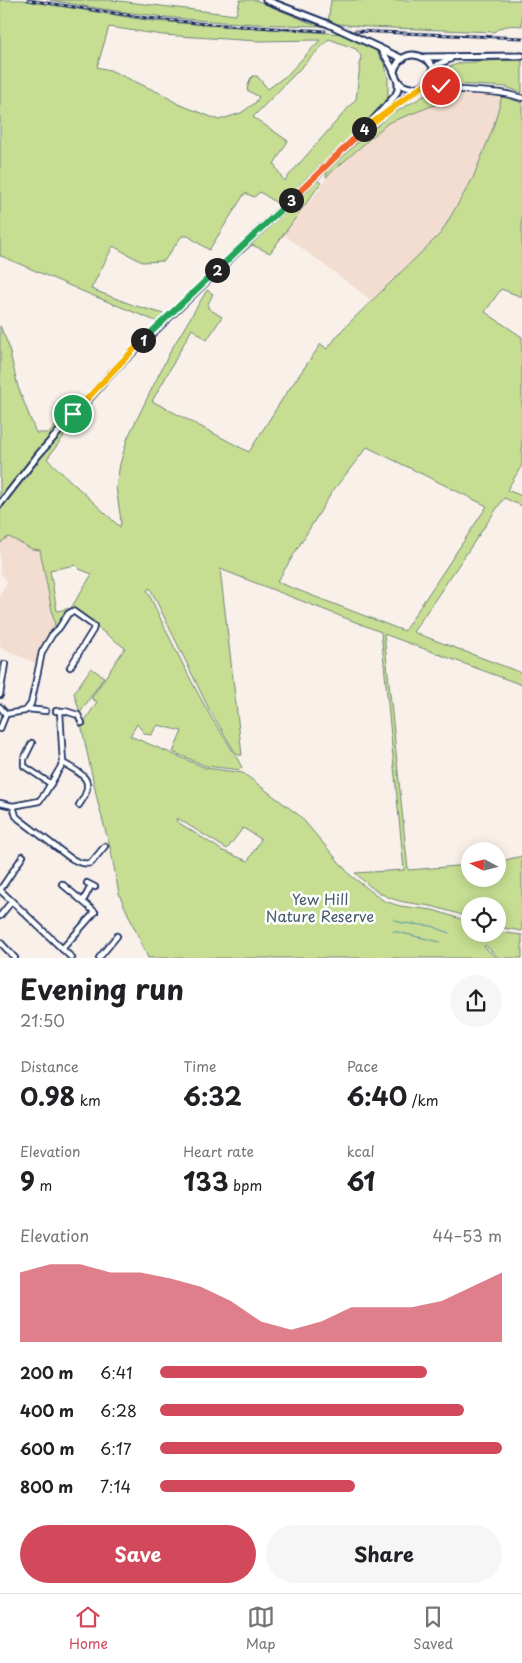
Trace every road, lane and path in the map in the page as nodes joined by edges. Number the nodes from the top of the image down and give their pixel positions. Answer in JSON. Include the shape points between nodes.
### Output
{"nodes":[{"id":1,"x":266,"y":0,"type":"edge"},
{"id":2,"x":380,"y":47,"type":"junction"},
{"id":3,"x":420,"y":56,"type":"junction"},
{"id":4,"x":522,"y":56,"type":"edge"},
{"id":5,"x":457,"y":57,"type":"junction"},
{"id":6,"x":403,"y":58,"type":"junction"},
{"id":7,"x":394,"y":72,"type":"junction"},
{"id":8,"x":432,"y":72,"type":"junction"},
{"id":9,"x":398,"y":81,"type":"junction"},
{"id":10,"x":423,"y":85,"type":"junction"},
{"id":11,"x":440,"y":86,"type":"junction"},
{"id":12,"x":522,"y":98,"type":"edge"},
{"id":13,"x":367,"y":127,"type":"junction"},
{"id":14,"x":0,"y":504,"type":"edge"},
{"id":15,"x":5,"y":664,"type":"dead end"},
{"id":16,"x":70,"y":667,"type":"dead end"},
{"id":17,"x":0,"y":695,"type":"edge"},
{"id":18,"x":0,"y":707,"type":"edge"},
{"id":19,"x":27,"y":709,"type":"junction"},
{"id":20,"x":46,"y":711,"type":"dead end"},
{"id":21,"x":6,"y":714,"type":"junction"},
{"id":22,"x":82,"y":723,"type":"dead end"},
{"id":23,"x":0,"y":729,"type":"edge"},
{"id":24,"x":32,"y":743,"type":"dead end"},
{"id":25,"x":63,"y":763,"type":"junction"},
{"id":26,"x":50,"y":784,"type":"junction"},
{"id":27,"x":0,"y":803,"type":"edge"},
{"id":28,"x":79,"y":805,"type":"dead end"},
{"id":29,"x":13,"y":806,"type":"junction"},
{"id":30,"x":105,"y":846,"type":"dead end"},
{"id":31,"x":23,"y":856,"type":"dead end"},
{"id":32,"x":62,"y":884,"type":"dead end"},
{"id":33,"x":91,"y":886,"type":"dead end"},
{"id":34,"x":0,"y":890,"type":"edge"},
{"id":35,"x":12,"y":901,"type":"junction"},
{"id":36,"x":83,"y":901,"type":"junction"},
{"id":37,"x":0,"y":916,"type":"edge"},
{"id":38,"x":117,"y":936,"type":"dead end"},
{"id":39,"x":0,"y":942,"type":"edge"},
{"id":40,"x":62,"y":949,"type":"junction"},
{"id":41,"x":15,"y":958,"type":"edge"},
{"id":42,"x":72,"y":958,"type":"edge"},
{"id":43,"x":99,"y":958,"type":"edge"}],
"edges":[{"from":1,"to":2,"type":"main road"},
{"from":2,"to":6,"type":"main road"},
{"from":2,"to":7,"type":"main road"},
{"from":3,"to":5,"type":"main road"},
{"from":3,"to":6,"type":"main road"},
{"from":3,"to":8,"type":"main road","via":[[429,61]]},
{"from":4,"to":5,"type":"main road"},
{"from":5,"to":8,"type":"main road","via":[[445,61]]},
{"from":6,"to":7,"type":"main road"},
{"from":7,"to":9,"type":"main road"},
{"from":8,"to":10,"type":"main road","via":[[429,81]]},
{"from":8,"to":11,"type":"street"},
{"from":9,"to":10,"type":"main road","via":[[407,87]]},
{"from":9,"to":13,"type":"main road","via":[[395,96]]},
{"from":10,"to":11,"type":"street"},
{"from":10,"to":13,"type":"main road"},
{"from":11,"to":12,"type":"street","via":[[493,91]]},
{"from":13,"to":14,"type":"main road","via":[[110,374],[39,454]]},
{"from":15,"to":17,"type":"street"},
{"from":16,"to":19,"type":"street","via":[[94,630],[94,626],[73,611],[42,652],[32,704]]},
{"from":18,"to":21,"type":"street"},
{"from":19,"to":20,"type":"street"},
{"from":19,"to":21,"type":"street"},
{"from":21,"to":23,"type":"street"},
{"from":22,"to":25,"type":"street","via":[[78,715],[58,711]]},
{"from":24,"to":26,"type":"street","via":[[24,766]]},
{"from":25,"to":26,"type":"street"},
{"from":25,"to":28,"type":"street","via":[[83,775],[88,782]]},
{"from":26,"to":29,"type":"street","via":[[39,801]]},
{"from":27,"to":29,"type":"street"},
{"from":29,"to":30,"type":"street","via":[[16,816],[76,861],[91,864]]},
{"from":31,"to":34,"type":"street"},
{"from":32,"to":36,"type":"street"},
{"from":33,"to":36,"type":"street"},
{"from":34,"to":35,"type":"street"},
{"from":35,"to":37,"type":"street"},
{"from":35,"to":40,"type":"street"},
{"from":36,"to":40,"type":"street","via":[[95,912]]},
{"from":38,"to":43,"type":"street"},
{"from":39,"to":41,"type":"street"},
{"from":40,"to":42,"type":"street"}]}
